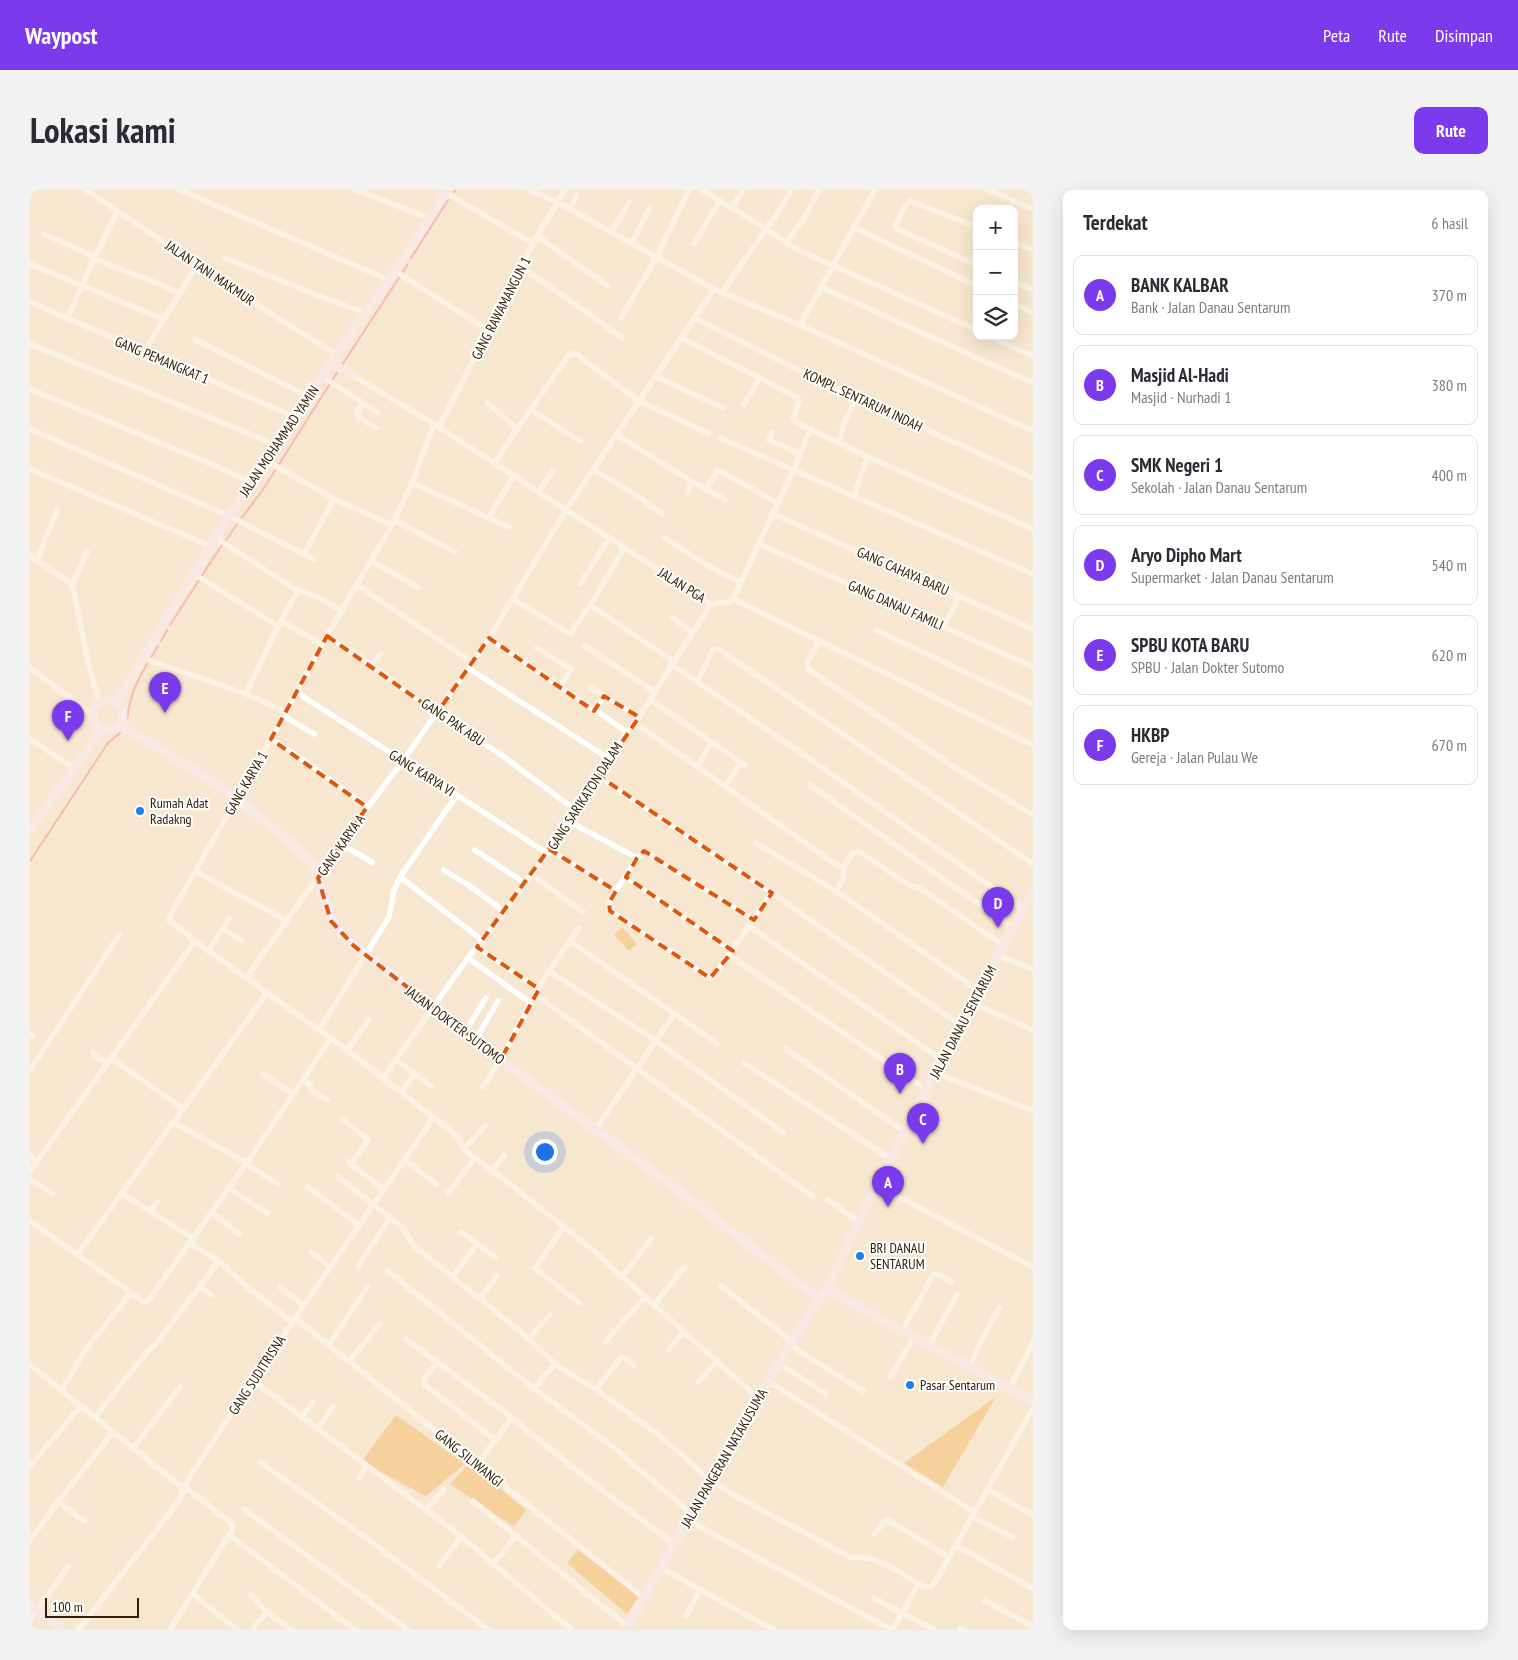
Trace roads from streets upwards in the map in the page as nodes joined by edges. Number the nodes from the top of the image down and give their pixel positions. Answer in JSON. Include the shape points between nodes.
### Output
{"nodes":[{"id":1,"x":86,"y":190,"type":"edge"},
{"id":2,"x":180,"y":190,"type":"edge"},
{"id":3,"x":356,"y":190,"type":"edge"},
{"id":4,"x":529,"y":190,"type":"edge"},
{"id":5,"x":565,"y":190,"type":"edge"},
{"id":6,"x":689,"y":190,"type":"edge"},
{"id":7,"x":702,"y":190,"type":"edge"},
{"id":8,"x":743,"y":190,"type":"edge"},
{"id":9,"x":791,"y":190,"type":"edge"},
{"id":10,"x":819,"y":190,"type":"edge"},
{"id":11,"x":875,"y":190,"type":"edge"},
{"id":12,"x":988,"y":190,"type":"edge"},
{"id":13,"x":447,"y":191,"type":"edge"},
{"id":14,"x":577,"y":195,"type":"dead end"},
{"id":15,"x":720,"y":200,"type":"junction"},
{"id":16,"x":630,"y":202,"type":"dead end"},
{"id":17,"x":558,"y":203,"type":"junction"},
{"id":18,"x":732,"y":208,"type":"junction"},
{"id":19,"x":570,"y":209,"type":"junction"},
{"id":20,"x":649,"y":209,"type":"dead end"},
{"id":21,"x":1033,"y":209,"type":"edge"},
{"id":22,"x":117,"y":212,"type":"junction"},
{"id":23,"x":429,"y":218,"type":"junction"},
{"id":24,"x":973,"y":225,"type":"edge"},
{"id":25,"x":766,"y":228,"type":"junction"},
{"id":26,"x":855,"y":228,"type":"junction"},
{"id":27,"x":612,"y":232,"type":"junction"},
{"id":28,"x":44,"y":234,"type":"dead end"},
{"id":29,"x":537,"y":236,"type":"junction"},
{"id":30,"x":632,"y":243,"type":"junction"},
{"id":31,"x":786,"y":243,"type":"junction"},
{"id":32,"x":534,"y":244,"type":"junction"},
{"id":33,"x":694,"y":244,"type":"dead end"},
{"id":34,"x":1018,"y":244,"type":"edge"},
{"id":35,"x":1033,"y":250,"type":"edge"},
{"id":36,"x":94,"y":258,"type":"junction"},
{"id":37,"x":225,"y":258,"type":"dead end"},
{"id":38,"x":656,"y":258,"type":"junction"},
{"id":39,"x":973,"y":263,"type":"edge"},
{"id":40,"x":30,"y":264,"type":"edge"},
{"id":41,"x":197,"y":265,"type":"junction"},
{"id":42,"x":833,"y":266,"type":"junction"},
{"id":43,"x":521,"y":267,"type":"junction"},
{"id":44,"x":395,"y":271,"type":"junction"},
{"id":45,"x":389,"y":280,"type":"junction"},
{"id":46,"x":973,"y":284,"type":"edge"},
{"id":47,"x":1018,"y":284,"type":"edge"},
{"id":48,"x":81,"y":286,"type":"junction"},
{"id":49,"x":608,"y":286,"type":"dead end"},
{"id":50,"x":821,"y":287,"type":"junction"},
{"id":51,"x":714,"y":289,"type":"junction"},
{"id":52,"x":1033,"y":290,"type":"edge"},
{"id":53,"x":723,"y":292,"type":"junction"},
{"id":54,"x":179,"y":294,"type":"junction"},
{"id":55,"x":30,"y":302,"type":"edge"},
{"id":56,"x":1018,"y":306,"type":"edge"},
{"id":57,"x":366,"y":313,"type":"junction"},
{"id":58,"x":1033,"y":313,"type":"edge"},
{"id":59,"x":621,"y":318,"type":"dead end"},
{"id":60,"x":694,"y":318,"type":"junction"},
{"id":61,"x":67,"y":319,"type":"junction"},
{"id":62,"x":163,"y":319,"type":"junction"},
{"id":63,"x":800,"y":325,"type":"junction"},
{"id":64,"x":973,"y":328,"type":"edge"},
{"id":65,"x":488,"y":330,"type":"junction"},
{"id":66,"x":622,"y":338,"type":"dead end"},
{"id":67,"x":682,"y":338,"type":"junction"},
{"id":68,"x":196,"y":340,"type":"dead end"},
{"id":69,"x":998,"y":340,"type":"edge"},
{"id":70,"x":30,"y":344,"type":"edge"},
{"id":71,"x":144,"y":352,"type":"junction"},
{"id":72,"x":336,"y":354,"type":"junction"},
{"id":73,"x":1033,"y":356,"type":"edge"},
{"id":74,"x":331,"y":363,"type":"junction"},
{"id":75,"x":352,"y":375,"type":"joint"},
{"id":76,"x":323,"y":376,"type":"junction"},
{"id":77,"x":655,"y":376,"type":"junction"},
{"id":78,"x":760,"y":378,"type":"junction"},
{"id":79,"x":1033,"y":383,"type":"edge"},
{"id":80,"x":30,"y":389,"type":"edge"},
{"id":81,"x":309,"y":397,"type":"junction"},
{"id":82,"x":856,"y":398,"type":"junction"},
{"id":83,"x":639,"y":401,"type":"junction"},
{"id":84,"x":362,"y":403,"type":"junction"},
{"id":85,"x":488,"y":403,"type":"dead end"},
{"id":86,"x":744,"y":404,"type":"dead end"},
{"id":87,"x":723,"y":408,"type":"dead end"},
{"id":88,"x":530,"y":410,"type":"junction"},
{"id":89,"x":378,"y":413,"type":"dead end"},
{"id":90,"x":295,"y":417,"type":"junction"},
{"id":91,"x":437,"y":426,"type":"junction"},
{"id":92,"x":376,"y":428,"type":"dead end"},
{"id":93,"x":811,"y":428,"type":"junction"},
{"id":94,"x":30,"y":429,"type":"edge"},
{"id":95,"x":517,"y":429,"type":"junction"},
{"id":96,"x":1033,"y":431,"type":"edge"},
{"id":97,"x":708,"y":433,"type":"dead end"},
{"id":98,"x":772,"y":433,"type":"dead end"},
{"id":99,"x":617,"y":435,"type":"junction"},
{"id":100,"x":720,"y":438,"type":"dead end"},
{"id":101,"x":580,"y":441,"type":"dead end"},
{"id":102,"x":838,"y":442,"type":"junction"},
{"id":103,"x":277,"y":445,"type":"junction"},
{"id":104,"x":800,"y":454,"type":"junction"},
{"id":105,"x":868,"y":457,"type":"junction"},
{"id":106,"x":267,"y":461,"type":"junction"},
{"id":107,"x":495,"y":463,"type":"junction"},
{"id":108,"x":30,"y":469,"type":"edge"},
{"id":109,"x":794,"y":469,"type":"junction"},
{"id":110,"x":594,"y":470,"type":"junction"},
{"id":111,"x":553,"y":471,"type":"dead end"},
{"id":112,"x":514,"y":476,"type":"junction"},
{"id":113,"x":1033,"y":478,"type":"edge"},
{"id":114,"x":690,"y":481,"type":"junction"},
{"id":115,"x":252,"y":483,"type":"junction"},
{"id":116,"x":412,"y":483,"type":"junction"},
{"id":117,"x":706,"y":490,"type":"junction"},
{"id":118,"x":538,"y":492,"type":"junction"},
{"id":119,"x":688,"y":492,"type":"dead end"},
{"id":120,"x":854,"y":495,"type":"junction"},
{"id":121,"x":334,"y":499,"type":"junction"},
{"id":122,"x":726,"y":500,"type":"dead end"},
{"id":123,"x":778,"y":504,"type":"junction"},
{"id":124,"x":57,"y":510,"type":"dead end"},
{"id":125,"x":566,"y":510,"type":"junction"},
{"id":126,"x":662,"y":514,"type":"dead end"},
{"id":127,"x":773,"y":514,"type":"junction"},
{"id":128,"x":229,"y":517,"type":"junction"},
{"id":129,"x":488,"y":518,"type":"junction"},
{"id":130,"x":393,"y":523,"type":"junction"},
{"id":131,"x":509,"y":527,"type":"dead end"},
{"id":132,"x":1033,"y":529,"type":"edge"},
{"id":133,"x":216,"y":538,"type":"junction"},
{"id":134,"x":609,"y":538,"type":"junction"},
{"id":135,"x":665,"y":538,"type":"dead end"},
{"id":136,"x":759,"y":544,"type":"junction"},
{"id":137,"x":210,"y":546,"type":"junction"},
{"id":138,"x":624,"y":548,"type":"junction"},
{"id":139,"x":87,"y":552,"type":"dead end"},
{"id":140,"x":455,"y":552,"type":"dead end"},
{"id":141,"x":304,"y":554,"type":"junction"},
{"id":142,"x":30,"y":556,"type":"edge"},
{"id":143,"x":36,"y":560,"type":"junction"},
{"id":144,"x":314,"y":560,"type":"dead end"},
{"id":145,"x":371,"y":561,"type":"junction"},
{"id":146,"x":194,"y":574,"type":"junction"},
{"id":147,"x":1033,"y":574,"type":"edge"},
{"id":148,"x":741,"y":583,"type":"junction"},
{"id":149,"x":357,"y":584,"type":"junction"},
{"id":150,"x":580,"y":584,"type":"dead end"},
{"id":151,"x":72,"y":585,"type":"junction"},
{"id":152,"x":418,"y":587,"type":"dead end"},
{"id":153,"x":297,"y":589,"type":"junction"},
{"id":154,"x":959,"y":596,"type":"junction"},
{"id":155,"x":513,"y":599,"type":"junction"},
{"id":156,"x":733,"y":599,"type":"junction"},
{"id":157,"x":711,"y":604,"type":"junction"},
{"id":158,"x":590,"y":605,"type":"junction"},
{"id":159,"x":342,"y":611,"type":"junction"},
{"id":160,"x":673,"y":618,"type":"dead end"},
{"id":161,"x":280,"y":623,"type":"junction"},
{"id":162,"x":944,"y":627,"type":"junction"},
{"id":163,"x":1033,"y":629,"type":"edge"},
{"id":164,"x":876,"y":630,"type":"dead end"},
{"id":165,"x":692,"y":632,"type":"junction"},
{"id":166,"x":327,"y":636,"type":"junction"},
{"id":167,"x":489,"y":638,"type":"junction"},
{"id":168,"x":819,"y":640,"type":"junction"},
{"id":169,"x":322,"y":644,"type":"junction"},
{"id":170,"x":584,"y":646,"type":"dead end"},
{"id":171,"x":537,"y":648,"type":"dead end"},
{"id":172,"x":381,"y":652,"type":"dead end"},
{"id":173,"x":144,"y":658,"type":"junction"},
{"id":174,"x":472,"y":662,"type":"junction"},
{"id":175,"x":672,"y":662,"type":"junction"},
{"id":176,"x":371,"y":665,"type":"junction"},
{"id":177,"x":1033,"y":667,"type":"edge"},
{"id":178,"x":30,"y":668,"type":"edge"},
{"id":179,"x":468,"y":668,"type":"junction"},
{"id":180,"x":697,"y":682,"type":"junction"},
{"id":181,"x":560,"y":687,"type":"junction"},
{"id":182,"x":591,"y":688,"type":"dead end"},
{"id":183,"x":296,"y":692,"type":"junction"},
{"id":184,"x":655,"y":692,"type":"junction"},
{"id":185,"x":246,"y":694,"type":"junction"},
{"id":186,"x":604,"y":696,"type":"junction"},
{"id":187,"x":650,"y":700,"type":"junction"},
{"id":188,"x":118,"y":702,"type":"junction"},
{"id":189,"x":1033,"y":704,"type":"edge"},
{"id":190,"x":96,"y":706,"type":"junction"},
{"id":191,"x":594,"y":711,"type":"junction"},
{"id":192,"x":437,"y":712,"type":"junction"},
{"id":193,"x":285,"y":714,"type":"junction"},
{"id":194,"x":637,"y":720,"type":"junction"},
{"id":195,"x":121,"y":726,"type":"junction"},
{"id":196,"x":100,"y":729,"type":"junction"},
{"id":197,"x":627,"y":732,"type":"junction"},
{"id":198,"x":314,"y":734,"type":"dead end"},
{"id":199,"x":30,"y":739,"type":"edge"},
{"id":200,"x":271,"y":739,"type":"junction"},
{"id":201,"x":712,"y":742,"type":"junction"},
{"id":202,"x":1033,"y":745,"type":"edge"},
{"id":203,"x":608,"y":758,"type":"junction"},
{"id":204,"x":402,"y":762,"type":"junction"},
{"id":205,"x":697,"y":766,"type":"junction"},
{"id":206,"x":74,"y":768,"type":"junction"},
{"id":207,"x":600,"y":777,"type":"junction"},
{"id":208,"x":810,"y":785,"type":"dead end"},
{"id":209,"x":725,"y":786,"type":"junction"},
{"id":210,"x":457,"y":795,"type":"junction"},
{"id":211,"x":237,"y":798,"type":"junction"},
{"id":212,"x":367,"y":807,"type":"junction"},
{"id":213,"x":578,"y":811,"type":"junction"},
{"id":214,"x":1033,"y":815,"type":"edge"},
{"id":215,"x":570,"y":822,"type":"junction"},
{"id":216,"x":30,"y":831,"type":"edge"},
{"id":217,"x":756,"y":843,"type":"dead end"},
{"id":218,"x":341,"y":844,"type":"junction"},
{"id":219,"x":475,"y":850,"type":"dead end"},
{"id":220,"x":548,"y":851,"type":"junction"},
{"id":221,"x":637,"y":858,"type":"junction"},
{"id":222,"x":372,"y":862,"type":"dead end"},
{"id":223,"x":1033,"y":864,"type":"edge"},
{"id":224,"x":843,"y":868,"type":"junction"},
{"id":225,"x":444,"y":870,"type":"dead end"},
{"id":226,"x":196,"y":871,"type":"junction"},
{"id":227,"x":532,"y":875,"type":"junction"},
{"id":228,"x":400,"y":877,"type":"junction"},
{"id":229,"x":626,"y":877,"type":"junction"},
{"id":230,"x":318,"y":878,"type":"junction"},
{"id":231,"x":526,"y":884,"type":"junction"},
{"id":232,"x":616,"y":891,"type":"junction"},
{"id":233,"x":836,"y":891,"type":"junction"},
{"id":234,"x":772,"y":893,"type":"junction"},
{"id":235,"x":1032,"y":893,"type":"edge"},
{"id":236,"x":1023,"y":909,"type":"junction"},
{"id":237,"x":505,"y":912,"type":"junction"},
{"id":238,"x":583,"y":912,"type":"dead end"},
{"id":239,"x":230,"y":918,"type":"dead end"},
{"id":240,"x":287,"y":921,"type":"junction"},
{"id":241,"x":752,"y":923,"type":"junction"},
{"id":242,"x":578,"y":928,"type":"dead end"},
{"id":243,"x":1013,"y":928,"type":"junction"},
{"id":244,"x":223,"y":929,"type":"junction"},
{"id":245,"x":119,"y":935,"type":"dead end"},
{"id":246,"x":482,"y":940,"type":"junction"},
{"id":247,"x":195,"y":941,"type":"junction"},
{"id":248,"x":242,"y":941,"type":"dead end"},
{"id":249,"x":570,"y":941,"type":"junction"},
{"id":250,"x":1004,"y":946,"type":"junction"},
{"id":251,"x":477,"y":947,"type":"junction"},
{"id":252,"x":208,"y":951,"type":"junction"},
{"id":253,"x":731,"y":953,"type":"junction"},
{"id":254,"x":365,"y":954,"type":"junction"},
{"id":255,"x":999,"y":956,"type":"junction"},
{"id":256,"x":468,"y":958,"type":"junction"},
{"id":257,"x":1033,"y":969,"type":"edge"},
{"id":258,"x":549,"y":971,"type":"junction"},
{"id":259,"x":246,"y":978,"type":"junction"},
{"id":260,"x":979,"y":991,"type":"junction"},
{"id":261,"x":538,"y":992,"type":"junction"},
{"id":262,"x":267,"y":993,"type":"junction"},
{"id":263,"x":486,"y":998,"type":"dead end"},
{"id":264,"x":498,"y":1001,"type":"dead end"},
{"id":265,"x":531,"y":1003,"type":"junction"},
{"id":266,"x":972,"y":1003,"type":"junction"},
{"id":267,"x":434,"y":1008,"type":"junction"},
{"id":268,"x":674,"y":1014,"type":"junction"},
{"id":269,"x":369,"y":1020,"type":"dead end"},
{"id":270,"x":960,"y":1026,"type":"junction"},
{"id":271,"x":319,"y":1030,"type":"junction"},
{"id":272,"x":1033,"y":1030,"type":"edge"},
{"id":273,"x":464,"y":1033,"type":"junction"},
{"id":274,"x":331,"y":1038,"type":"junction"},
{"id":275,"x":655,"y":1040,"type":"junction"},
{"id":276,"x":475,"y":1041,"type":"junction"},
{"id":277,"x":718,"y":1044,"type":"dead end"},
{"id":278,"x":786,"y":1049,"type":"dead end"},
{"id":279,"x":347,"y":1050,"type":"junction"},
{"id":280,"x":93,"y":1053,"type":"dead end"},
{"id":281,"x":501,"y":1059,"type":"junction"},
{"id":282,"x":396,"y":1060,"type":"junction"},
{"id":283,"x":942,"y":1060,"type":"junction"},
{"id":284,"x":109,"y":1061,"type":"junction"},
{"id":285,"x":744,"y":1063,"type":"dead end"},
{"id":286,"x":636,"y":1068,"type":"junction"},
{"id":287,"x":30,"y":1070,"type":"edge"},
{"id":288,"x":936,"y":1073,"type":"junction"},
{"id":289,"x":264,"y":1074,"type":"dead end"},
{"id":290,"x":415,"y":1075,"type":"junction"},
{"id":291,"x":383,"y":1078,"type":"junction"},
{"id":292,"x":303,"y":1080,"type":"junction"},
{"id":293,"x":431,"y":1086,"type":"dead end"},
{"id":294,"x":483,"y":1087,"type":"dead end"},
{"id":295,"x":926,"y":1089,"type":"junction"},
{"id":296,"x":401,"y":1092,"type":"junction"},
{"id":297,"x":293,"y":1094,"type":"junction"},
{"id":298,"x":327,"y":1100,"type":"dead end"},
{"id":299,"x":182,"y":1108,"type":"junction"},
{"id":300,"x":1033,"y":1111,"type":"edge"},
{"id":301,"x":434,"y":1117,"type":"junction"},
{"id":302,"x":344,"y":1120,"type":"dead end"},
{"id":303,"x":173,"y":1122,"type":"junction"},
{"id":304,"x":485,"y":1126,"type":"dead end"},
{"id":305,"x":596,"y":1129,"type":"junction"},
{"id":306,"x":905,"y":1132,"type":"junction"},
{"id":307,"x":784,"y":1133,"type":"dead end"},
{"id":308,"x":464,"y":1149,"type":"junction"},
{"id":309,"x":30,"y":1156,"type":"edge"},
{"id":310,"x":504,"y":1156,"type":"dead end"},
{"id":311,"x":474,"y":1158,"type":"junction"},
{"id":312,"x":404,"y":1159,"type":"junction"},
{"id":313,"x":891,"y":1159,"type":"junction"},
{"id":314,"x":37,"y":1162,"type":"junction"},
{"id":315,"x":247,"y":1163,"type":"junction"},
{"id":316,"x":30,"y":1171,"type":"edge"},
{"id":317,"x":492,"y":1171,"type":"junction"},
{"id":318,"x":338,"y":1177,"type":"dead end"},
{"id":319,"x":30,"y":1179,"type":"edge"},
{"id":320,"x":278,"y":1184,"type":"dead end"},
{"id":321,"x":436,"y":1184,"type":"dead end"},
{"id":322,"x":878,"y":1185,"type":"junction"},
{"id":323,"x":308,"y":1187,"type":"dead end"},
{"id":324,"x":230,"y":1188,"type":"junction"},
{"id":325,"x":383,"y":1189,"type":"junction"},
{"id":326,"x":121,"y":1193,"type":"junction"},
{"id":327,"x":448,"y":1193,"type":"dead end"},
{"id":328,"x":54,"y":1194,"type":"dead end"},
{"id":329,"x":812,"y":1196,"type":"dead end"},
{"id":330,"x":828,"y":1200,"type":"dead end"},
{"id":331,"x":157,"y":1202,"type":"dead end"},
{"id":332,"x":373,"y":1204,"type":"junction"},
{"id":333,"x":150,"y":1212,"type":"junction"},
{"id":334,"x":212,"y":1212,"type":"junction"},
{"id":335,"x":268,"y":1214,"type":"dead end"},
{"id":336,"x":390,"y":1218,"type":"junction"},
{"id":337,"x":30,"y":1221,"type":"edge"},
{"id":338,"x":859,"y":1222,"type":"junction"},
{"id":339,"x":359,"y":1225,"type":"junction"},
{"id":340,"x":564,"y":1227,"type":"junction"},
{"id":341,"x":461,"y":1232,"type":"dead end"},
{"id":342,"x":239,"y":1234,"type":"dead end"},
{"id":343,"x":651,"y":1239,"type":"dead end"},
{"id":344,"x":192,"y":1241,"type":"junction"},
{"id":345,"x":477,"y":1244,"type":"junction"},
{"id":346,"x":312,"y":1252,"type":"dead end"},
{"id":347,"x":77,"y":1254,"type":"junction"},
{"id":348,"x":495,"y":1257,"type":"dead end"},
{"id":349,"x":219,"y":1261,"type":"junction"},
{"id":350,"x":358,"y":1266,"type":"dead end"},
{"id":351,"x":330,"y":1267,"type":"junction"},
{"id":352,"x":1032,"y":1267,"type":"edge"},
{"id":353,"x":684,"y":1268,"type":"dead end"},
{"id":354,"x":388,"y":1271,"type":"dead end"},
{"id":355,"x":497,"y":1276,"type":"dead end"},
{"id":356,"x":452,"y":1277,"type":"junction"},
{"id":357,"x":622,"y":1277,"type":"junction"},
{"id":358,"x":952,"y":1282,"type":"dead end"},
{"id":359,"x":368,"y":1286,"type":"dead end"},
{"id":360,"x":721,"y":1286,"type":"dead end"},
{"id":361,"x":200,"y":1287,"type":"junction"},
{"id":362,"x":280,"y":1287,"type":"dead end"},
{"id":363,"x":827,"y":1289,"type":"junction"},
{"id":364,"x":131,"y":1293,"type":"junction"},
{"id":365,"x":211,"y":1295,"type":"dead end"},
{"id":366,"x":957,"y":1295,"type":"dead end"},
{"id":367,"x":645,"y":1297,"type":"junction"},
{"id":368,"x":480,"y":1298,"type":"junction"},
{"id":369,"x":820,"y":1299,"type":"junction"},
{"id":370,"x":579,"y":1303,"type":"dead end"},
{"id":371,"x":654,"y":1305,"type":"junction"},
{"id":372,"x":304,"y":1306,"type":"junction"},
{"id":373,"x":999,"y":1308,"type":"dead end"},
{"id":374,"x":550,"y":1315,"type":"dead end"},
{"id":375,"x":294,"y":1320,"type":"junction"},
{"id":376,"x":380,"y":1324,"type":"dead end"},
{"id":377,"x":902,"y":1331,"type":"junction"},
{"id":378,"x":684,"y":1332,"type":"junction"},
{"id":379,"x":914,"y":1337,"type":"junction"},
{"id":380,"x":406,"y":1339,"type":"dead end"},
{"id":381,"x":528,"y":1339,"type":"junction"},
{"id":382,"x":605,"y":1342,"type":"dead end"},
{"id":383,"x":1033,"y":1342,"type":"edge"},
{"id":384,"x":792,"y":1344,"type":"junction"},
{"id":385,"x":329,"y":1345,"type":"junction"},
{"id":386,"x":929,"y":1345,"type":"junction"},
{"id":387,"x":668,"y":1350,"type":"dead end"},
{"id":388,"x":349,"y":1361,"type":"junction"},
{"id":389,"x":438,"y":1362,"type":"junction"},
{"id":390,"x":717,"y":1362,"type":"junction"},
{"id":391,"x":555,"y":1364,"type":"junction"},
{"id":392,"x":780,"y":1364,"type":"junction"},
{"id":393,"x":30,"y":1365,"type":"edge"},
{"id":394,"x":634,"y":1366,"type":"dead end"},
{"id":395,"x":970,"y":1367,"type":"junction"},
{"id":396,"x":890,"y":1377,"type":"dead end"},
{"id":397,"x":254,"y":1381,"type":"junction"},
{"id":398,"x":768,"y":1381,"type":"junction"},
{"id":399,"x":698,"y":1382,"type":"dead end"},
{"id":400,"x":180,"y":1387,"type":"dead end"},
{"id":401,"x":1010,"y":1388,"type":"junction"},
{"id":402,"x":534,"y":1389,"type":"junction"},
{"id":403,"x":62,"y":1390,"type":"junction"},
{"id":404,"x":596,"y":1390,"type":"junction"},
{"id":405,"x":863,"y":1391,"type":"dead end"},
{"id":406,"x":826,"y":1394,"type":"dead end"},
{"id":407,"x":758,"y":1398,"type":"junction"},
{"id":408,"x":1033,"y":1401,"type":"edge"},
{"id":409,"x":313,"y":1402,"type":"dead end"},
{"id":410,"x":82,"y":1406,"type":"junction"},
{"id":411,"x":333,"y":1407,"type":"dead end"},
{"id":412,"x":1033,"y":1408,"type":"edge"},
{"id":413,"x":94,"y":1417,"type":"junction"},
{"id":414,"x":302,"y":1418,"type":"junction"},
{"id":415,"x":512,"y":1418,"type":"junction"},
{"id":416,"x":317,"y":1429,"type":"junction"},
{"id":417,"x":113,"y":1432,"type":"junction"},
{"id":418,"x":495,"y":1440,"type":"junction"},
{"id":419,"x":133,"y":1448,"type":"junction"},
{"id":420,"x":260,"y":1462,"type":"dead end"},
{"id":421,"x":477,"y":1464,"type":"junction"},
{"id":422,"x":30,"y":1466,"type":"edge"},
{"id":423,"x":367,"y":1466,"type":"junction"},
{"id":424,"x":359,"y":1478,"type":"dead end"},
{"id":425,"x":709,"y":1479,"type":"junction"},
{"id":426,"x":184,"y":1488,"type":"junction"},
{"id":427,"x":987,"y":1489,"type":"junction"},
{"id":428,"x":444,"y":1490,"type":"dead end"},
{"id":429,"x":473,"y":1501,"type":"dead end"},
{"id":430,"x":58,"y":1502,"type":"junction"},
{"id":431,"x":244,"y":1509,"type":"dead end"},
{"id":432,"x":425,"y":1510,"type":"junction"},
{"id":433,"x":973,"y":1514,"type":"junction"},
{"id":434,"x":1033,"y":1515,"type":"edge"},
{"id":435,"x":689,"y":1516,"type":"junction"},
{"id":436,"x":84,"y":1521,"type":"dead end"},
{"id":437,"x":875,"y":1534,"type":"dead end"},
{"id":438,"x":228,"y":1535,"type":"junction"},
{"id":439,"x":515,"y":1536,"type":"junction"},
{"id":440,"x":461,"y":1537,"type":"junction"},
{"id":441,"x":1012,"y":1537,"type":"dead end"},
{"id":442,"x":30,"y":1540,"type":"edge"},
{"id":443,"x":674,"y":1544,"type":"junction"},
{"id":444,"x":956,"y":1545,"type":"junction"},
{"id":445,"x":950,"y":1558,"type":"junction"},
{"id":446,"x":493,"y":1564,"type":"junction"},
{"id":447,"x":439,"y":1566,"type":"dead end"},
{"id":448,"x":68,"y":1567,"type":"dead end"},
{"id":449,"x":661,"y":1568,"type":"junction"},
{"id":450,"x":918,"y":1584,"type":"junction"},
{"id":451,"x":1033,"y":1589,"type":"edge"},
{"id":452,"x":700,"y":1590,"type":"junction"},
{"id":453,"x":193,"y":1594,"type":"junction"},
{"id":454,"x":251,"y":1595,"type":"dead end"},
{"id":455,"x":644,"y":1598,"type":"junction"},
{"id":456,"x":874,"y":1598,"type":"dead end"},
{"id":457,"x":985,"y":1601,"type":"dead end"},
{"id":458,"x":33,"y":1607,"type":"edge"},
{"id":459,"x":266,"y":1612,"type":"junction"},
{"id":460,"x":902,"y":1613,"type":"junction"},
{"id":461,"x":686,"y":1616,"type":"dead end"},
{"id":462,"x":30,"y":1620,"type":"edge"},
{"id":463,"x":1033,"y":1626,"type":"edge"},
{"id":464,"x":627,"y":1628,"type":"edge"},
{"id":465,"x":62,"y":1630,"type":"edge"},
{"id":466,"x":78,"y":1630,"type":"edge"},
{"id":467,"x":170,"y":1630,"type":"edge"},
{"id":468,"x":237,"y":1630,"type":"edge"},
{"id":469,"x":252,"y":1630,"type":"edge"},
{"id":470,"x":291,"y":1630,"type":"edge"},
{"id":471,"x":355,"y":1630,"type":"edge"},
{"id":472,"x":408,"y":1630,"type":"edge"},
{"id":473,"x":489,"y":1630,"type":"edge"},
{"id":474,"x":572,"y":1630,"type":"edge"},
{"id":475,"x":774,"y":1630,"type":"edge"},
{"id":476,"x":892,"y":1630,"type":"edge"},
{"id":477,"x":935,"y":1630,"type":"edge"}],
"edges":[{"from":1,"to":22,"type":"street","name":"JALAN TANI MAKMUR"},
{"from":2,"to":45,"type":"street"},
{"from":3,"to":23,"type":"street"},
{"from":4,"to":17,"type":"street"},
{"from":5,"to":17,"type":"street","name":"GANG RAWAMANGUN 1"},
{"from":6,"to":38,"type":"street"},
{"from":7,"to":15,"type":"street"},
{"from":8,"to":18,"type":"street"},
{"from":9,"to":25,"type":"street"},
{"from":10,"to":31,"type":"street"},
{"from":11,"to":26,"type":"street"},
{"from":12,"to":21,"type":"street"},
{"from":13,"to":23,"type":"street","name":"JALAN MOHAMMAD YAMIN"},
{"from":13,"to":32,"type":"street"},
{"from":14,"to":19,"type":"street"},
{"from":15,"to":18,"type":"street"},
{"from":15,"to":33,"type":"street"},
{"from":16,"to":27,"type":"street"},
{"from":17,"to":19,"type":"street"},
{"from":17,"to":29,"type":"street","name":"GANG RAWAMANGUN 1"},
{"from":18,"to":25,"type":"street"},
{"from":19,"to":27,"type":"street"},
{"from":20,"to":30,"type":"street"},
{"from":22,"to":36,"type":"street"},
{"from":22,"to":41,"type":"street","name":"JALAN TANI MAKMUR"},
{"from":23,"to":44,"type":"street","name":"JALAN MOHAMMAD YAMIN"},
{"from":24,"to":39,"type":"street","via":[[910,201],[895,226]]},
{"from":25,"to":31,"type":"street"},
{"from":25,"to":53,"type":"street"},
{"from":26,"to":42,"type":"street"},
{"from":26,"to":46,"type":"street"},
{"from":27,"to":30,"type":"street"},
{"from":28,"to":36,"type":"street"},
{"from":29,"to":32,"type":"street","name":"GANG RAWAMANGUN 1"},
{"from":29,"to":49,"type":"street"},
{"from":30,"to":38,"type":"street"},
{"from":31,"to":42,"type":"street"},
{"from":32,"to":43,"type":"street","name":"GANG RAWAMANGUN 1"},
{"from":34,"to":35,"type":"street"},
{"from":36,"to":48,"type":"street"},
{"from":36,"to":54,"type":"street"},
{"from":37,"to":57,"type":"street"},
{"from":38,"to":51,"type":"street"},
{"from":38,"to":59,"type":"street"},
{"from":40,"to":48,"type":"street"},
{"from":41,"to":54,"type":"street"},
{"from":41,"to":72,"type":"street","name":"JALAN TANI MAKMUR"},
{"from":42,"to":50,"type":"street"},
{"from":42,"to":64,"type":"street"},
{"from":43,"to":65,"type":"street","name":"GANG RAWAMANGUN 1"},
{"from":43,"to":66,"type":"street"},
{"from":44,"to":45,"type":"street","name":"JALAN MOHAMMAD YAMIN"},
{"from":44,"to":65,"type":"street"},
{"from":45,"to":57,"type":"street","name":"JALAN MOHAMMAD YAMIN"},
{"from":47,"to":52,"type":"street"},
{"from":48,"to":61,"type":"street"},
{"from":48,"to":62,"type":"street"},
{"from":50,"to":63,"type":"street"},
{"from":50,"to":79,"type":"street"},
{"from":51,"to":53,"type":"street"},
{"from":51,"to":60,"type":"street","name":"GANG KARYA A"},
{"from":53,"to":63,"type":"street"},
{"from":54,"to":62,"type":"street"},
{"from":55,"to":61,"type":"street","name":"GANG PEMANGKAT 1"},
{"from":56,"to":58,"type":"street"},
{"from":57,"to":72,"type":"street","name":"JALAN MOHAMMAD YAMIN"},
{"from":60,"to":67,"type":"street","name":"GANG KARYA A"},
{"from":60,"to":82,"type":"street","name":"KOMPL. SENTARUM INDAH"},
{"from":61,"to":71,"type":"street","name":"GANG PEMANGKAT 1"},
{"from":62,"to":71,"type":"street"},
{"from":63,"to":96,"type":"street"},
{"from":65,"to":91,"type":"street","name":"GANG RAWAMANGUN 1"},
{"from":67,"to":77,"type":"street","name":"GANG KARYA A"},
{"from":67,"to":78,"type":"street"},
{"from":68,"to":81,"type":"street"},
{"from":69,"to":73,"type":"street"},
{"from":70,"to":103,"type":"street"},
{"from":71,"to":90,"type":"street","name":"GANG PEMANGKAT 1"},
{"from":72,"to":74,"type":"street","name":"JALAN MOHAMMAD YAMIN"},
{"from":74,"to":75,"type":"street"},
{"from":74,"to":76,"type":"street","name":"JALAN MOHAMMAD YAMIN"},
{"from":75,"to":91,"type":"street","name":"JALAN PGA"},
{"from":76,"to":81,"type":"street","name":"JALAN MOHAMMAD YAMIN"},
{"from":76,"to":84,"type":"street"},
{"from":77,"to":83,"type":"street","name":"GANG KARYA A"},
{"from":77,"to":87,"type":"street"},
{"from":78,"to":86,"type":"street"},
{"from":78,"to":93,"type":"street","via":[[798,398],[793,420]]},
{"from":80,"to":115,"type":"street"},
{"from":81,"to":90,"type":"street","name":"JALAN MOHAMMAD YAMIN"},
{"from":82,"to":102,"type":"street"},
{"from":82,"to":113,"type":"street","name":"KOMPL. SENTARUM INDAH"},
{"from":83,"to":88,"type":"street","via":[[573,353]]},
{"from":83,"to":97,"type":"street"},
{"from":83,"to":99,"type":"street","name":"GANG KARYA A"},
{"from":84,"to":89,"type":"street"},
{"from":84,"to":92,"type":"street","via":[[358,417]]},
{"from":85,"to":95,"type":"street"},
{"from":88,"to":95,"type":"street"},
{"from":88,"to":101,"type":"street"},
{"from":90,"to":103,"type":"street","name":"JALAN MOHAMMAD YAMIN"},
{"from":91,"to":107,"type":"street","name":"JALAN PGA"},
{"from":91,"to":116,"type":"street","name":"GANG RAWAMANGUN 1"},
{"from":93,"to":102,"type":"street"},
{"from":93,"to":104,"type":"street"},
{"from":94,"to":128,"type":"street"},
{"from":95,"to":107,"type":"street"},
{"from":98,"to":104,"type":"street","via":[[769,440]]},
{"from":99,"to":110,"type":"street","name":"GANG KARYA A"},
{"from":99,"to":114,"type":"street"},
{"from":100,"to":109,"type":"street"},
{"from":102,"to":105,"type":"street"},
{"from":103,"to":106,"type":"street","name":"JALAN MOHAMMAD YAMIN"},
{"from":104,"to":109,"type":"street"},
{"from":105,"to":120,"type":"street"},
{"from":105,"to":132,"type":"street"},
{"from":106,"to":115,"type":"street","name":"JALAN MOHAMMAD YAMIN"},
{"from":106,"to":121,"type":"street"},
{"from":107,"to":112,"type":"street","name":"JALAN PGA"},
{"from":108,"to":137,"type":"street"},
{"from":109,"to":120,"type":"street"},
{"from":109,"to":123,"type":"street"},
{"from":110,"to":125,"type":"street","name":"GANG KARYA A"},
{"from":110,"to":126,"type":"street"},
{"from":111,"to":118,"type":"street"},
{"from":112,"to":118,"type":"street","name":"JALAN PGA"},
{"from":112,"to":129,"type":"street"},
{"from":114,"to":117,"type":"street"},
{"from":114,"to":119,"type":"street"},
{"from":115,"to":128,"type":"street","name":"JALAN MOHAMMAD YAMIN"},
{"from":116,"to":129,"type":"street"},
{"from":116,"to":130,"type":"street","name":"GANG KARYA 1"},
{"from":117,"to":122,"type":"street"},
{"from":117,"to":123,"type":"street","via":[[718,470]]},
{"from":118,"to":125,"type":"street","name":"JALAN PGA"},
{"from":120,"to":147,"type":"street"},
{"from":121,"to":130,"type":"street"},
{"from":121,"to":141,"type":"street"},
{"from":123,"to":127,"type":"street"},
{"from":124,"to":143,"type":"street"},
{"from":125,"to":134,"type":"street","name":"JALAN PGA"},
{"from":125,"to":155,"type":"street","name":"GANG KARYA A"},
{"from":127,"to":136,"type":"street"},
{"from":127,"to":154,"type":"street","name":"GANG CAHAYA BARU"},
{"from":128,"to":133,"type":"street","name":"JALAN MOHAMMAD YAMIN"},
{"from":128,"to":141,"type":"street"},
{"from":129,"to":131,"type":"street"},
{"from":130,"to":140,"type":"street"},
{"from":130,"to":145,"type":"street","name":"GANG KARYA 1"},
{"from":133,"to":137,"type":"street","name":"JALAN MOHAMMAD YAMIN"},
{"from":133,"to":153,"type":"street"},
{"from":134,"to":138,"type":"street","name":"JALAN PGA"},
{"from":134,"to":150,"type":"street"},
{"from":135,"to":148,"type":"street"},
{"from":136,"to":148,"type":"street"},
{"from":136,"to":162,"type":"street","name":"GANG DANAU FAMILI"},
{"from":137,"to":146,"type":"street","name":"JALAN MOHAMMAD YAMIN"},
{"from":138,"to":157,"type":"street","name":"JALAN PGA"},
{"from":138,"to":158,"type":"street"},
{"from":139,"to":151,"type":"street"},
{"from":141,"to":144,"type":"street"},
{"from":142,"to":143,"type":"street"},
{"from":143,"to":151,"type":"street"},
{"from":145,"to":149,"type":"street","name":"GANG KARYA 1"},
{"from":145,"to":152,"type":"street"},
{"from":146,"to":161,"type":"street"},
{"from":146,"to":173,"type":"street","name":"JALAN MOHAMMAD YAMIN"},
{"from":148,"to":156,"type":"street"},
{"from":149,"to":159,"type":"street","name":"GANG KARYA 1"},
{"from":149,"to":174,"type":"street"},
{"from":151,"to":190,"type":"street"},
{"from":153,"to":159,"type":"street"},
{"from":153,"to":161,"type":"street"},
{"from":154,"to":162,"type":"street"},
{"from":154,"to":163,"type":"street","name":"GANG CAHAYA BARU"},
{"from":155,"to":158,"type":"street","via":[[570,634]]},
{"from":155,"to":167,"type":"street","name":"GANG KARYA A"},
{"from":156,"to":157,"type":"street","name":"JALAN PGA"},
{"from":156,"to":168,"type":"street"},
{"from":157,"to":165,"type":"street","name":"GANG SARIKATON DALAM"},
{"from":158,"to":175,"type":"street"},
{"from":159,"to":166,"type":"street","name":"GANG KARYA 1"},
{"from":160,"to":165,"type":"street"},
{"from":161,"to":169,"type":"street"},
{"from":161,"to":185,"type":"street"},
{"from":162,"to":177,"type":"street","name":"GANG DANAU FAMILI"},
{"from":164,"to":189,"type":"street"},
{"from":165,"to":175,"type":"street","name":"GANG SARIKATON DALAM"},
{"from":166,"to":169,"type":"street","name":"GANG KARYA 1"},
{"from":166,"to":176,"type":"street","name":"GANG PAK ABU"},
{"from":167,"to":174,"type":"street","name":"GANG KARYA A"},
{"from":167,"to":181,"type":"street"},
{"from":168,"to":202,"type":"street"},
{"from":168,"to":214,"type":"street","via":[[807,664],[808,669],[957,769]]},
{"from":169,"to":183,"type":"street","name":"GANG KARYA 1"},
{"from":170,"to":184,"type":"street"},
{"from":171,"to":181,"type":"street","via":[[571,669]]},
{"from":172,"to":176,"type":"street"},
{"from":173,"to":185,"type":"street"},
{"from":173,"to":188,"type":"street","name":"JALAN MOHAMMAD YAMIN"},
{"from":174,"to":179,"type":"street","name":"GANG KARYA A"},
{"from":175,"to":180,"type":"street"},
{"from":175,"to":184,"type":"street","name":"GANG SARIKATON DALAM"},
{"from":176,"to":192,"type":"street","name":"GANG PAK ABU"},
{"from":178,"to":190,"type":"street"},
{"from":179,"to":192,"type":"street","name":"GANG KARYA A"},
{"from":179,"to":203,"type":"street"},
{"from":180,"to":223,"type":"street","via":[[712,650],[720,650]]},
{"from":180,"to":236,"type":"street"},
{"from":181,"to":191,"type":"street"},
{"from":182,"to":186,"type":"street"},
{"from":183,"to":193,"type":"street","name":"GANG KARYA 1"},
{"from":183,"to":204,"type":"street","name":"GANG KARYA VI"},
{"from":184,"to":187,"type":"street","name":"GANG SARIKATON DALAM"},
{"from":185,"to":193,"type":"street"},
{"from":186,"to":191,"type":"street"},
{"from":186,"to":194,"type":"street"},
{"from":187,"to":194,"type":"street","name":"GANG SARIKATON DALAM"},
{"from":187,"to":201,"type":"street"},
{"from":188,"to":190,"type":"street","via":[[110,700]]},
{"from":188,"to":195,"type":"street","via":[[123,713]]},
{"from":190,"to":196,"type":"street","via":[[96,723]]},
{"from":191,"to":197,"type":"street"},
{"from":192,"to":204,"type":"street","name":"GANG KARYA A"},
{"from":192,"to":213,"type":"street","name":"GANG PAK ABU"},
{"from":193,"to":198,"type":"street"},
{"from":193,"to":200,"type":"street","name":"GANG KARYA 1"},
{"from":194,"to":197,"type":"street","name":"GANG SARIKATON DALAM"},
{"from":194,"to":205,"type":"street"},
{"from":195,"to":196,"type":"street"},
{"from":195,"to":211,"type":"street","name":"JALAN DOKTER SUTOMO"},
{"from":196,"to":206,"type":"street"},
{"from":197,"to":203,"type":"street","name":"GANG SARIKATON DALAM"},
{"from":199,"to":206,"type":"street"},
{"from":200,"to":211,"type":"street","name":"GANG KARYA 1"},
{"from":200,"to":212,"type":"street"},
{"from":201,"to":205,"type":"street"},
{"from":201,"to":209,"type":"street","via":[[743,764]]},
{"from":203,"to":207,"type":"street","name":"GANG SARIKATON DALAM"},
{"from":204,"to":210,"type":"street","name":"GANG KARYA VI"},
{"from":204,"to":212,"type":"street","name":"GANG KARYA A"},
{"from":205,"to":209,"type":"street"},
{"from":206,"to":216,"type":"street"},
{"from":207,"to":213,"type":"street","name":"GANG SARIKATON DALAM"},
{"from":207,"to":234,"type":"street"},
{"from":208,"to":243,"type":"street"},
{"from":209,"to":224,"type":"street"},
{"from":210,"to":220,"type":"street","name":"GANG KARYA VI"},
{"from":210,"to":228,"type":"street"},
{"from":211,"to":226,"type":"street","name":"GANG KARYA 1"},
{"from":211,"to":230,"type":"street","name":"JALAN DOKTER SUTOMO","via":[[305,856]]},
{"from":212,"to":218,"type":"street","name":"GANG KARYA A"},
{"from":213,"to":215,"type":"street","name":"GANG SARIKATON DALAM"},
{"from":215,"to":220,"type":"street","name":"GANG SARIKATON DALAM"},
{"from":215,"to":221,"type":"street"},
{"from":217,"to":233,"type":"street"},
{"from":218,"to":222,"type":"street"},
{"from":218,"to":230,"type":"street","name":"GANG KARYA A"},
{"from":219,"to":231,"type":"street"},
{"from":220,"to":227,"type":"street","name":"GANG SARIKATON DALAM"},
{"from":220,"to":232,"type":"street","name":"GANG KARYA VI"},
{"from":221,"to":229,"type":"street"},
{"from":221,"to":241,"type":"street","via":[[643,853],[648,854]]},
{"from":224,"to":233,"type":"street","via":[[844,876]]},
{"from":224,"to":250,"type":"street","via":[[853,852],[860,852],[910,886],[920,888]]},
{"from":225,"to":237,"type":"street"},
{"from":226,"to":240,"type":"street"},
{"from":226,"to":247,"type":"street","name":"GANG KARYA 1","via":[[168,919]]},
{"from":227,"to":231,"type":"street","name":"GANG SARIKATON DALAM"},
{"from":227,"to":238,"type":"street"},
{"from":228,"to":246,"type":"street"},
{"from":228,"to":254,"type":"street","via":[[394,890],[390,917]]},
{"from":229,"to":232,"type":"street"},
{"from":229,"to":253,"type":"street"},
{"from":230,"to":240,"type":"street","name":"GANG KARYA A"},
{"from":230,"to":254,"type":"street","name":"JALAN DOKTER SUTOMO","via":[[328,915],[335,927]]},
{"from":231,"to":237,"type":"street","name":"GANG SARIKATON DALAM"},
{"from":232,"to":253,"type":"street","via":[[609,903],[610,911],[709,977],[713,977]]},
{"from":233,"to":260,"type":"street"},
{"from":234,"to":241,"type":"street"},
{"from":234,"to":270,"type":"street"},
{"from":235,"to":236,"type":"street","name":"JALAN DANAU SENTARUM"},
{"from":236,"to":243,"type":"street","name":"JALAN DANAU SENTARUM"},
{"from":237,"to":246,"type":"street","name":"GANG SARIKATON DALAM"},
{"from":239,"to":244,"type":"street"},
{"from":240,"to":259,"type":"street","name":"GANG KARYA A"},
{"from":241,"to":253,"type":"street"},
{"from":241,"to":283,"type":"street"},
{"from":242,"to":249,"type":"street"},
{"from":243,"to":250,"type":"street","name":"JALAN DANAU SENTARUM"},
{"from":244,"to":248,"type":"street"},
{"from":244,"to":252,"type":"street"},
{"from":245,"to":287,"type":"street"},
{"from":246,"to":251,"type":"street","name":"GANG SARIKATON DALAM"},
{"from":247,"to":252,"type":"street","name":"GANG KARYA 1"},
{"from":247,"to":284,"type":"street"},
{"from":249,"to":258,"type":"street"},
{"from":249,"to":268,"type":"street"},
{"from":250,"to":255,"type":"street","name":"JALAN DANAU SENTARUM"},
{"from":251,"to":256,"type":"street","name":"GANG SARIKATON DALAM"},
{"from":251,"to":261,"type":"street"},
{"from":252,"to":259,"type":"street","name":"GANG KARYA 1"},
{"from":253,"to":295,"type":"street"},
{"from":254,"to":267,"type":"street","name":"JALAN DOKTER SUTOMO"},
{"from":254,"to":271,"type":"street"},
{"from":255,"to":257,"type":"street"},
{"from":255,"to":260,"type":"street","name":"JALAN DANAU SENTARUM"},
{"from":256,"to":265,"type":"street"},
{"from":256,"to":267,"type":"street","name":"GANG SARIKATON DALAM"},
{"from":258,"to":261,"type":"street"},
{"from":258,"to":275,"type":"street"},
{"from":259,"to":262,"type":"street","name":"GANG KARYA 1"},
{"from":260,"to":266,"type":"street","name":"JALAN DANAU SENTARUM"},
{"from":261,"to":265,"type":"street"},
{"from":261,"to":286,"type":"street"},
{"from":262,"to":271,"type":"street","name":"GANG KARYA 1"},
{"from":262,"to":299,"type":"street"},
{"from":263,"to":273,"type":"street"},
{"from":264,"to":276,"type":"street"},
{"from":265,"to":281,"type":"street"},
{"from":266,"to":270,"type":"street","name":"JALAN DANAU SENTARUM"},
{"from":266,"to":272,"type":"street"},
{"from":267,"to":273,"type":"street","name":"JALAN DOKTER SUTOMO"},
{"from":267,"to":282,"type":"street","name":"GANG SARIKATON DALAM"},
{"from":268,"to":275,"type":"street"},
{"from":268,"to":277,"type":"street"},
{"from":269,"to":279,"type":"street"},
{"from":270,"to":283,"type":"street","name":"JALAN DANAU SENTARUM"},
{"from":271,"to":274,"type":"street","name":"GANG KARYA 1"},
{"from":273,"to":276,"type":"street","name":"JALAN DOKTER SUTOMO"},
{"from":274,"to":279,"type":"street","name":"GANG KARYA 1"},
{"from":274,"to":292,"type":"street"},
{"from":275,"to":286,"type":"street"},
{"from":275,"to":307,"type":"street"},
{"from":276,"to":281,"type":"street","name":"JALAN DOKTER SUTOMO"},
{"from":278,"to":306,"type":"street"},
{"from":279,"to":291,"type":"street","name":"GANG KARYA 1"},
{"from":280,"to":284,"type":"street"},
{"from":281,"to":294,"type":"street"},
{"from":281,"to":305,"type":"street","name":"JALAN DOKTER SUTOMO"},
{"from":282,"to":290,"type":"street"},
{"from":282,"to":291,"type":"street","name":"GANG SARIKATON DALAM"},
{"from":283,"to":288,"type":"street","name":"JALAN DANAU SENTARUM"},
{"from":284,"to":299,"type":"street"},
{"from":284,"to":314,"type":"street"},
{"from":285,"to":313,"type":"street"},
{"from":286,"to":305,"type":"street"},
{"from":286,"to":329,"type":"street"},
{"from":288,"to":295,"type":"street","name":"JALAN DANAU SENTARUM"},
{"from":288,"to":300,"type":"street"},
{"from":289,"to":297,"type":"street"},
{"from":290,"to":293,"type":"street"},
{"from":290,"to":296,"type":"street"},
{"from":291,"to":296,"type":"street","name":"GANG KARYA 1"},
{"from":292,"to":297,"type":"street"},
{"from":292,"to":298,"type":"street","via":[[310,1084],[311,1090]]},
{"from":295,"to":306,"type":"street","name":"JALAN DANAU SENTARUM"},
{"from":296,"to":301,"type":"street","name":"GANG KARYA 1"},
{"from":297,"to":315,"type":"street"},
{"from":299,"to":303,"type":"street"},
{"from":301,"to":308,"type":"street","name":"GANG KARYA 1","via":[[458,1137]]},
{"from":301,"to":312,"type":"street","name":"GANG SUDITRISNA"},
{"from":302,"to":325,"type":"street","via":[[368,1140],[349,1163]]},
{"from":303,"to":315,"type":"street"},
{"from":303,"to":326,"type":"street"},
{"from":304,"to":308,"type":"street"},
{"from":305,"to":369,"type":"street","name":"JALAN DOKTER SUTOMO"},
{"from":306,"to":313,"type":"street","name":"JALAN DANAU SENTARUM"},
{"from":308,"to":311,"type":"street","name":"GANG KARYA 1"},
{"from":309,"to":314,"type":"street"},
{"from":310,"to":317,"type":"street"},
{"from":311,"to":317,"type":"street","name":"GANG KARYA 1"},
{"from":311,"to":327,"type":"street"},
{"from":312,"to":321,"type":"street"},
{"from":312,"to":325,"type":"street","name":"GANG SUDITRISNA"},
{"from":313,"to":322,"type":"street","name":"JALAN DANAU SENTARUM"},
{"from":314,"to":316,"type":"street"},
{"from":315,"to":320,"type":"street"},
{"from":315,"to":324,"type":"street"},
{"from":317,"to":340,"type":"street","name":"GANG KARYA 1"},
{"from":318,"to":332,"type":"street"},
{"from":319,"to":328,"type":"street"},
{"from":322,"to":338,"type":"street","name":"JALAN DANAU SENTARUM"},
{"from":322,"to":352,"type":"street"},
{"from":323,"to":339,"type":"street"},
{"from":324,"to":334,"type":"street"},
{"from":324,"to":335,"type":"street"},
{"from":325,"to":332,"type":"street","name":"GANG SUDITRISNA"},
{"from":326,"to":333,"type":"street","name":"GANG SILIWANGI"},
{"from":326,"to":347,"type":"street"},
{"from":330,"to":338,"type":"street"},
{"from":331,"to":333,"type":"street"},
{"from":332,"to":336,"type":"street"},
{"from":332,"to":339,"type":"street","name":"GANG SUDITRISNA"},
{"from":333,"to":344,"type":"street","name":"GANG SILIWANGI"},
{"from":334,"to":342,"type":"street"},
{"from":334,"to":344,"type":"street"},
{"from":336,"to":350,"type":"street"},
{"from":336,"to":356,"type":"street","via":[[405,1231],[414,1246]]},
{"from":337,"to":347,"type":"street"},
{"from":338,"to":363,"type":"street","name":"JALAN DANAU SENTARUM"},
{"from":339,"to":351,"type":"street","name":"GANG SUDITRISNA"},
{"from":340,"to":357,"type":"street","name":"GANG KARYA 1"},
{"from":340,"to":370,"type":"street","via":[[534,1268]]},
{"from":341,"to":345,"type":"street"},
{"from":343,"to":357,"type":"street"},
{"from":344,"to":349,"type":"street","name":"GANG SILIWANGI"},
{"from":344,"to":364,"type":"street","via":[[149,1300],[144,1302]]},
{"from":345,"to":348,"type":"street"},
{"from":345,"to":356,"type":"street"},
{"from":346,"to":351,"type":"street"},
{"from":347,"to":364,"type":"street"},
{"from":349,"to":361,"type":"street"},
{"from":349,"to":375,"type":"street","name":"GANG SILIWANGI","via":[[239,1280]]},
{"from":351,"to":372,"type":"street","name":"GANG SUDITRISNA"},
{"from":353,"to":371,"type":"street"},
{"from":354,"to":402,"type":"street"},
{"from":355,"to":368,"type":"street"},
{"from":356,"to":368,"type":"street"},
{"from":357,"to":367,"type":"street","name":"GANG KARYA 1"},
{"from":358,"to":377,"type":"street","via":[[936,1273],[933,1275]]},
{"from":359,"to":385,"type":"street"},
{"from":360,"to":384,"type":"street"},
{"from":361,"to":365,"type":"street"},
{"from":361,"to":413,"type":"street"},
{"from":362,"to":372,"type":"street"},
{"from":363,"to":369,"type":"street","name":"JALAN PANGERAN NATAKUSUMA"},
{"from":363,"to":377,"type":"street"},
{"from":364,"to":403,"type":"street","via":[[85,1350]]},
{"from":366,"to":386,"type":"street"},
{"from":367,"to":371,"type":"street","name":"GANG KARYA 1"},
{"from":367,"to":382,"type":"street"},
{"from":368,"to":381,"type":"street"},
{"from":369,"to":384,"type":"street","name":"JALAN PANGERAN NATAKUSUMA"},
{"from":371,"to":378,"type":"street","name":"GANG KARYA 1"},
{"from":372,"to":375,"type":"street","name":"GANG SUDITRISNA"},
{"from":373,"to":395,"type":"street"},
{"from":374,"to":381,"type":"street"},
{"from":375,"to":385,"type":"street","name":"GANG SILIWANGI"},
{"from":375,"to":397,"type":"street","name":"GANG SUDITRISNA"},
{"from":376,"to":388,"type":"street"},
{"from":377,"to":379,"type":"street"},
{"from":378,"to":387,"type":"street"},
{"from":378,"to":390,"type":"street","name":"GANG KARYA 1"},
{"from":379,"to":386,"type":"street"},
{"from":379,"to":396,"type":"street"},
{"from":380,"to":389,"type":"street"},
{"from":381,"to":391,"type":"street"},
{"from":383,"to":401,"type":"street"},
{"from":384,"to":392,"type":"street","name":"JALAN PANGERAN NATAKUSUMA"},
{"from":384,"to":405,"type":"street"},
{"from":385,"to":388,"type":"street","name":"GANG SILIWANGI"},
{"from":386,"to":395,"type":"street"},
{"from":388,"to":421,"type":"street","name":"GANG SILIWANGI"},
{"from":389,"to":415,"type":"street"},
{"from":389,"to":418,"type":"street","via":[[424,1379],[424,1384]]},
{"from":390,"to":399,"type":"street"},
{"from":390,"to":407,"type":"street","name":"GANG KARYA 1"},
{"from":391,"to":402,"type":"street"},
{"from":391,"to":404,"type":"street"},
{"from":392,"to":398,"type":"street","name":"JALAN PANGERAN NATAKUSUMA"},
{"from":392,"to":406,"type":"street"},
{"from":393,"to":403,"type":"street"},
{"from":394,"to":404,"type":"street","via":[[622,1356]]},
{"from":395,"to":401,"type":"street"},
{"from":397,"to":414,"type":"street"},
{"from":397,"to":426,"type":"street","name":"GANG SUDITRISNA"},
{"from":398,"to":407,"type":"street","name":"JALAN PANGERAN NATAKUSUMA"},
{"from":398,"to":433,"type":"street"},
{"from":400,"to":419,"type":"street"},
{"from":401,"to":408,"type":"street"},
{"from":402,"to":435,"type":"street","via":[[608,1443]]},
{"from":403,"to":410,"type":"street"},
{"from":404,"to":425,"type":"street","via":[[659,1436]]},
{"from":407,"to":425,"type":"street","name":"JALAN PANGERAN NATAKUSUMA"},
{"from":409,"to":414,"type":"street"},
{"from":410,"to":413,"type":"street"},
{"from":410,"to":422,"type":"street"},
{"from":411,"to":416,"type":"street"},
{"from":412,"to":427,"type":"street"},
{"from":413,"to":417,"type":"street"},
{"from":414,"to":416,"type":"street"},
{"from":415,"to":418,"type":"street"},
{"from":415,"to":443,"type":"street"},
{"from":416,"to":423,"type":"street"},
{"from":417,"to":419,"type":"street"},
{"from":417,"to":430,"type":"street"},
{"from":418,"to":421,"type":"street"},
{"from":419,"to":426,"type":"street"},
{"from":420,"to":473,"type":"street"},
{"from":421,"to":455,"type":"street","name":"GANG SILIWANGI"},
{"from":423,"to":424,"type":"street"},
{"from":423,"to":432,"type":"street"},
{"from":425,"to":435,"type":"street","name":"JALAN PANGERAN NATAKUSUMA"},
{"from":425,"to":450,"type":"street","via":[[850,1558],[868,1558],[891,1567]]},
{"from":426,"to":438,"type":"street","via":[[232,1524]]},
{"from":426,"to":466,"type":"street","name":"GANG SUDITRISNA","via":[[171,1511]]},
{"from":427,"to":433,"type":"street"},
{"from":427,"to":434,"type":"street"},
{"from":428,"to":432,"type":"street"},
{"from":429,"to":439,"type":"street"},
{"from":430,"to":436,"type":"street"},
{"from":430,"to":442,"type":"street"},
{"from":431,"to":472,"type":"street"},
{"from":432,"to":440,"type":"street"},
{"from":433,"to":441,"type":"street"},
{"from":433,"to":444,"type":"street"},
{"from":435,"to":443,"type":"street","name":"JALAN PANGERAN NATAKUSUMA"},
{"from":435,"to":476,"type":"street"},
{"from":437,"to":445,"type":"street","via":[[888,1520]]},
{"from":438,"to":453,"type":"street"},
{"from":438,"to":471,"type":"street"},
{"from":439,"to":446,"type":"street"},
{"from":439,"to":464,"type":"street"},
{"from":440,"to":446,"type":"street"},
{"from":440,"to":447,"type":"street"},
{"from":443,"to":449,"type":"street","name":"JALAN PANGERAN NATAKUSUMA"},
{"from":444,"to":445,"type":"street"},
{"from":444,"to":451,"type":"street"},
{"from":445,"to":450,"type":"street","via":[[929,1587]]},
{"from":446,"to":474,"type":"street"},
{"from":448,"to":458,"type":"street"},
{"from":449,"to":452,"type":"street"},
{"from":449,"to":455,"type":"street","name":"JALAN PANGERAN NATAKUSUMA"},
{"from":450,"to":460,"type":"street"},
{"from":452,"to":461,"type":"street"},
{"from":452,"to":475,"type":"street"},
{"from":453,"to":467,"type":"street"},
{"from":453,"to":468,"type":"street"},
{"from":454,"to":459,"type":"street"},
{"from":455,"to":464,"type":"street","name":"JALAN PANGERAN NATAKUSUMA"},
{"from":456,"to":460,"type":"street"},
{"from":457,"to":463,"type":"street"},
{"from":458,"to":462,"type":"street"},
{"from":458,"to":465,"type":"street"},
{"from":459,"to":469,"type":"street"},
{"from":459,"to":470,"type":"street"},
{"from":460,"to":476,"type":"street"},
{"from":460,"to":477,"type":"street"}]}
